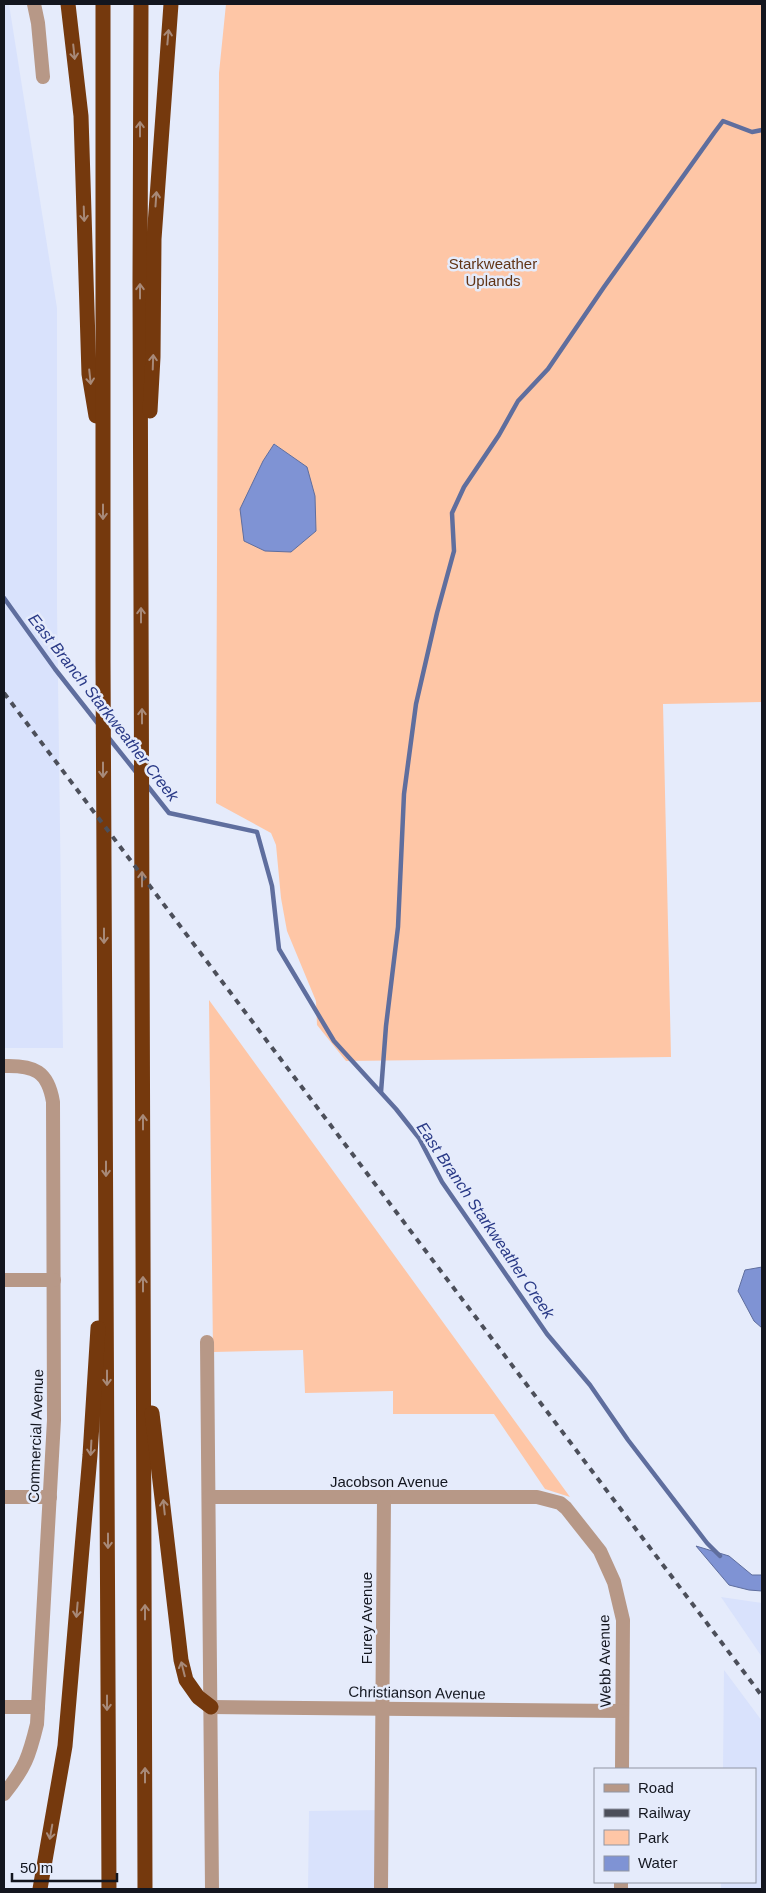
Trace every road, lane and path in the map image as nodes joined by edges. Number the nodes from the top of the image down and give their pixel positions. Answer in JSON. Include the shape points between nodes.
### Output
{"nodes":[{"id":1,"x":34,"y":4,"type":"edge"},
{"id":2,"x":68,"y":4,"type":"edge"},
{"id":3,"x":103,"y":4,"type":"edge"},
{"id":4,"x":141,"y":4,"type":"edge"},
{"id":5,"x":171,"y":4,"type":"edge"},
{"id":6,"x":42,"y":77,"type":"dead end"},
{"id":7,"x":103,"y":464,"type":"junction"},
{"id":8,"x":141,"y":585,"type":"junction"},
{"id":9,"x":4,"y":1066,"type":"edge"},
{"id":10,"x":106,"y":1242,"type":"junction"},
{"id":11,"x":4,"y":1280,"type":"edge"},
{"id":12,"x":54,"y":1280,"type":"junction"},
{"id":13,"x":144,"y":1333,"type":"junction"},
{"id":14,"x":207,"y":1342,"type":"dead end"},
{"id":15,"x":4,"y":1497,"type":"edge"},
{"id":16,"x":50,"y":1497,"type":"junction"},
{"id":17,"x":208,"y":1497,"type":"junction"},
{"id":18,"x":384,"y":1498,"type":"junction"},
{"id":19,"x":566,"y":1508,"type":"joint"},
{"id":20,"x":4,"y":1707,"type":"edge"},
{"id":21,"x":38,"y":1707,"type":"junction"},
{"id":22,"x":211,"y":1707,"type":"junction"},
{"id":23,"x":382,"y":1709,"type":"junction"},
{"id":24,"x":622,"y":1711,"type":"junction"},
{"id":25,"x":622,"y":1768,"type":"edge"},
{"id":26,"x":4,"y":1794,"type":"edge"},
{"id":27,"x":40,"y":1889,"type":"edge"},
{"id":28,"x":109,"y":1889,"type":"edge"},
{"id":29,"x":145,"y":1889,"type":"edge"},
{"id":30,"x":212,"y":1889,"type":"edge"},
{"id":31,"x":381,"y":1889,"type":"edge"}],
"edges":[{"from":1,"to":6,"type":"street"},
{"from":2,"to":7,"type":"highway","one_way":true,"via":[[81,116],[89,374]]},
{"from":3,"to":7,"type":"highway"},
{"from":8,"to":4,"type":"highway","one_way":true},
{"from":8,"to":5,"type":"highway","one_way":true,"via":[[153,357],[154,239]]},
{"from":7,"to":10,"type":"highway","one_way":true},
{"from":13,"to":8,"type":"highway","one_way":true},
{"from":9,"to":12,"type":"street","name":"Commercial Avenue","via":[[18,1066],[41,1073],[51,1088]]},
{"from":10,"to":27,"type":"highway","one_way":true,"via":[[65,1746]]},
{"from":10,"to":28,"type":"highway","one_way":true},
{"from":11,"to":12,"type":"street"},
{"from":12,"to":16,"type":"street","name":"Commercial Avenue","via":[[54,1420]]},
{"from":22,"to":13,"type":"highway","one_way":true,"via":[[198,1697],[186,1680],[181,1660]]},
{"from":29,"to":13,"type":"highway","one_way":true},
{"from":14,"to":17,"type":"street"},
{"from":15,"to":16,"type":"street"},
{"from":16,"to":21,"type":"street","name":"Commercial Avenue"},
{"from":17,"to":18,"type":"street","name":"Jacobson Avenue"},
{"from":17,"to":22,"type":"street"},
{"from":18,"to":19,"type":"street","name":"Jacobson Avenue","via":[[537,1497],[560,1503]]},
{"from":18,"to":23,"type":"street","name":"Furey Avenue"},
{"from":19,"to":24,"type":"street","name":"Webb Avenue","via":[[600,1551],[614,1582],[623,1620]]},
{"from":20,"to":21,"type":"street"},
{"from":21,"to":26,"type":"street","name":"Commercial Avenue","via":[[31,1750],[21,1773]]},
{"from":22,"to":23,"type":"street","name":"Christianson Avenue"},
{"from":22,"to":30,"type":"street"},
{"from":23,"to":24,"type":"street","name":"Christianson Avenue"},
{"from":23,"to":31,"type":"street","name":"Furey Avenue"},
{"from":24,"to":25,"type":"street","name":"Webb Avenue"}]}
